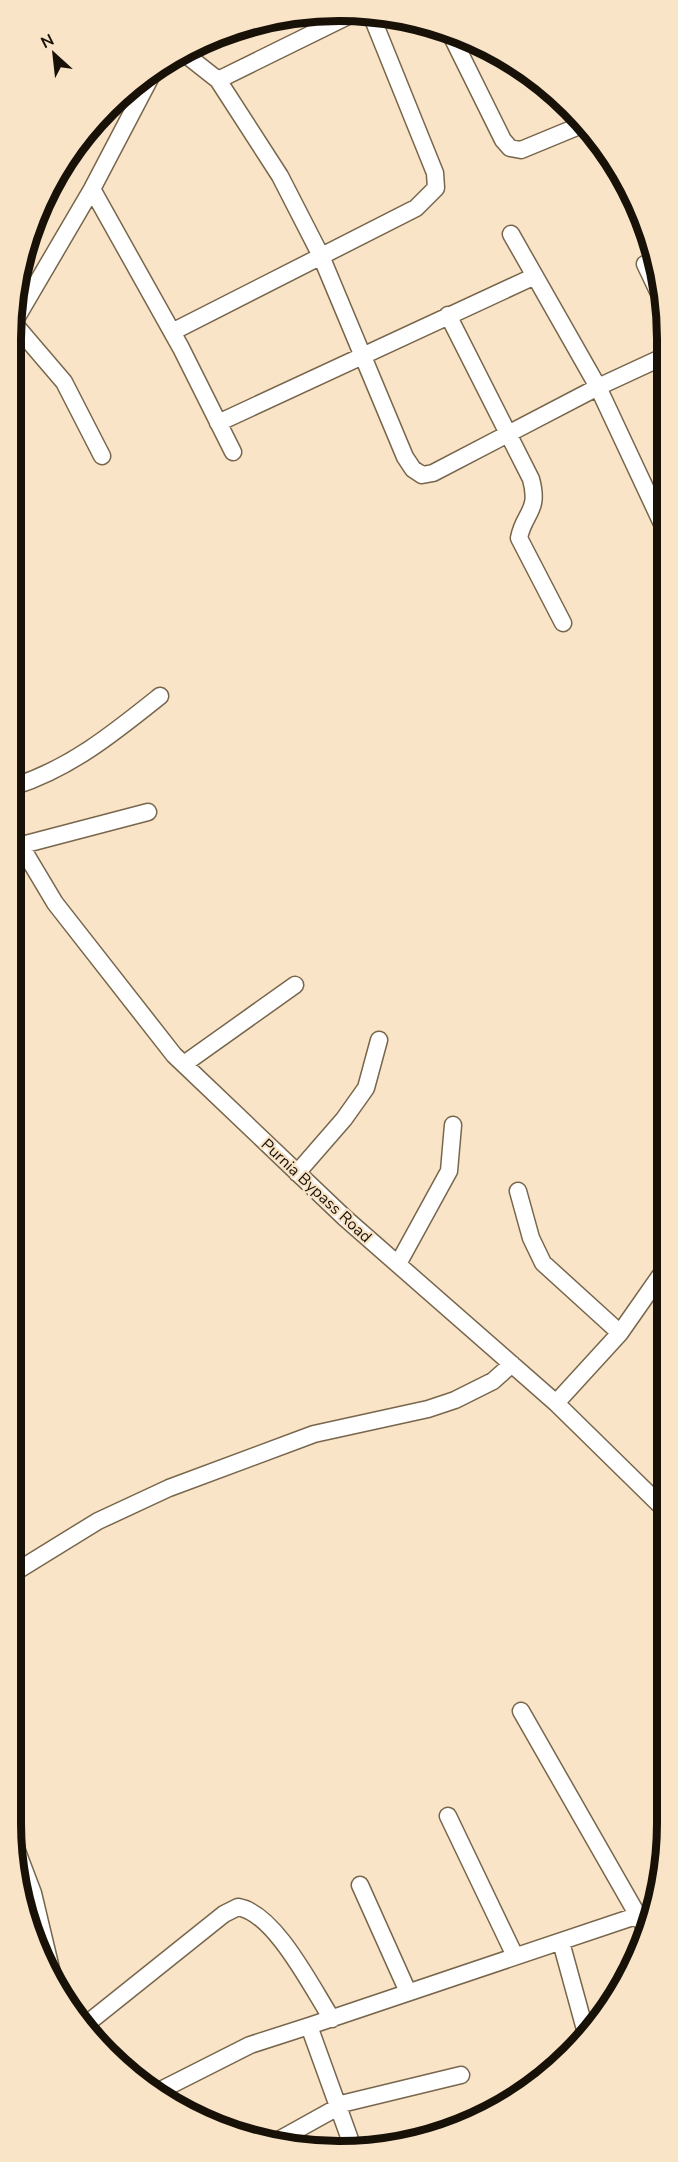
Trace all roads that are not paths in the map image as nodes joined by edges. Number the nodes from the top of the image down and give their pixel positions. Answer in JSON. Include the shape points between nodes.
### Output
{"nodes":[{"id":1,"x":338,"y":21,"type":"edge"},
{"id":2,"x":375,"y":23,"type":"edge"},
{"id":3,"x":455,"y":43,"type":"edge"},
{"id":4,"x":190,"y":59,"type":"edge"},
{"id":5,"x":218,"y":81,"type":"junction"},
{"id":6,"x":142,"y":90,"type":"edge"},
{"id":7,"x":576,"y":127,"type":"edge"},
{"id":8,"x":92,"y":189,"type":"junction"},
{"id":9,"x":511,"y":234,"type":"dead end"},
{"id":10,"x":321,"y":256,"type":"junction"},
{"id":11,"x":645,"y":264,"type":"dead end"},
{"id":12,"x":535,"y":276,"type":"junction"},
{"id":13,"x":651,"y":276,"type":"edge"},
{"id":14,"x":23,"y":307,"type":"edge"},
{"id":15,"x":448,"y":315,"type":"junction"},
{"id":16,"x":21,"y":332,"type":"edge"},
{"id":17,"x":172,"y":332,"type":"junction"},
{"id":18,"x":363,"y":356,"type":"junction"},
{"id":19,"x":657,"y":360,"type":"edge"},
{"id":20,"x":598,"y":387,"type":"junction"},
{"id":21,"x":218,"y":423,"type":"junction"},
{"id":22,"x":508,"y":433,"type":"junction"},
{"id":23,"x":233,"y":452,"type":"dead end"},
{"id":24,"x":102,"y":456,"type":"dead end"},
{"id":25,"x":657,"y":513,"type":"edge"},
{"id":26,"x":563,"y":623,"type":"dead end"},
{"id":27,"x":160,"y":696,"type":"dead end"},
{"id":28,"x":21,"y":784,"type":"edge"},
{"id":29,"x":148,"y":812,"type":"dead end"},
{"id":30,"x":21,"y":840,"type":"edge"},
{"id":31,"x":21,"y":846,"type":"edge"},
{"id":32,"x":295,"y":985,"type":"dead end"},
{"id":33,"x":379,"y":1040,"type":"dead end"},
{"id":34,"x":184,"y":1064,"type":"junction"},
{"id":35,"x":453,"y":1125,"type":"dead end"},
{"id":36,"x":297,"y":1173,"type":"junction"},
{"id":37,"x":518,"y":1191,"type":"dead end"},
{"id":38,"x":398,"y":1264,"type":"junction"},
{"id":39,"x":657,"y":1281,"type":"edge"},
{"id":40,"x":620,"y":1333,"type":"junction"},
{"id":41,"x":512,"y":1365,"type":"junction"},
{"id":42,"x":556,"y":1403,"type":"junction"},
{"id":43,"x":657,"y":1502,"type":"edge"},
{"id":44,"x":21,"y":1568,"type":"edge"},
{"id":45,"x":521,"y":1711,"type":"dead end"},
{"id":46,"x":448,"y":1816,"type":"dead end"},
{"id":47,"x":360,"y":1885,"type":"dead end"},
{"id":48,"x":641,"y":1920,"type":"edge"},
{"id":49,"x":642,"y":1921,"type":"edge"},
{"id":50,"x":561,"y":1942,"type":"junction"},
{"id":51,"x":515,"y":1956,"type":"junction"},
{"id":52,"x":408,"y":1992,"type":"junction"},
{"id":53,"x":332,"y":2019,"type":"junction"},
{"id":54,"x":90,"y":2021,"type":"edge"},
{"id":55,"x":309,"y":2026,"type":"junction"},
{"id":56,"x":584,"y":2026,"type":"edge"},
{"id":57,"x":461,"y":2075,"type":"dead end"},
{"id":58,"x":164,"y":2088,"type":"edge"},
{"id":59,"x":338,"y":2106,"type":"junction"},
{"id":60,"x":285,"y":2136,"type":"edge"},
{"id":61,"x":350,"y":2140,"type":"edge"}],
"edges":[{"from":1,"to":5,"type":"street"},
{"from":2,"to":10,"type":"street","via":[[435,173],[436,188],[416,208]]},
{"from":3,"to":7,"type":"street","via":[[510,148],[521,150]]},
{"from":4,"to":5,"type":"street"},
{"from":5,"to":10,"type":"street","via":[[280,176]]},
{"from":6,"to":8,"type":"street"},
{"from":8,"to":14,"type":"street"},
{"from":8,"to":17,"type":"street"},
{"from":9,"to":12,"type":"street"},
{"from":10,"to":17,"type":"street"},
{"from":10,"to":18,"type":"street"},
{"from":11,"to":13,"type":"street"},
{"from":12,"to":15,"type":"street"},
{"from":12,"to":20,"type":"street"},
{"from":15,"to":18,"type":"street"},
{"from":15,"to":22,"type":"street"},
{"from":16,"to":24,"type":"street","via":[[64,382]]},
{"from":17,"to":21,"type":"street"},
{"from":18,"to":21,"type":"street"},
{"from":18,"to":22,"type":"street","via":[[405,457],[422,475],[433,473]]},
{"from":19,"to":20,"type":"street"},
{"from":20,"to":22,"type":"street"},
{"from":20,"to":25,"type":"street"},
{"from":21,"to":23,"type":"street"},
{"from":22,"to":26,"type":"street","via":[[534,490],[531,514],[519,538]]},
{"from":27,"to":28,"type":"street","via":[[106,740],[42,777]]},
{"from":29,"to":30,"type":"street"},
{"from":31,"to":34,"type":"street","name":"Purnia Bypass Road","via":[[55,903]]},
{"from":32,"to":34,"type":"street"},
{"from":33,"to":36,"type":"street","via":[[366,1088]]},
{"from":34,"to":36,"type":"street","name":"Purnia Bypass Road"},
{"from":35,"to":38,"type":"street","via":[[449,1171]]},
{"from":36,"to":38,"type":"street","name":"Purnia Bypass Road"},
{"from":37,"to":40,"type":"street","via":[[531,1238],[543,1263]]},
{"from":38,"to":41,"type":"street","name":"Purnia Bypass Road"},
{"from":39,"to":40,"type":"street"},
{"from":40,"to":42,"type":"street"},
{"from":41,"to":42,"type":"street","name":"Purnia Bypass Road"},
{"from":41,"to":44,"type":"street","via":[[493,1381],[454,1400],[314,1434],[169,1488],[98,1521]]},
{"from":42,"to":43,"type":"street","name":"Purnia Bypass Road"},
{"from":45,"to":48,"type":"street"},
{"from":46,"to":51,"type":"street"},
{"from":47,"to":52,"type":"street"},
{"from":49,"to":50,"type":"street"},
{"from":50,"to":51,"type":"street"},
{"from":50,"to":56,"type":"street"},
{"from":51,"to":52,"type":"street"},
{"from":52,"to":53,"type":"street"},
{"from":53,"to":54,"type":"street","via":[[271,1928],[256,1914],[237,1908],[224,1914]]},
{"from":53,"to":55,"type":"street"},
{"from":55,"to":58,"type":"street","via":[[250,2045]]},
{"from":55,"to":59,"type":"street"},
{"from":57,"to":59,"type":"street"},
{"from":59,"to":60,"type":"street"},
{"from":59,"to":61,"type":"street"}]}
